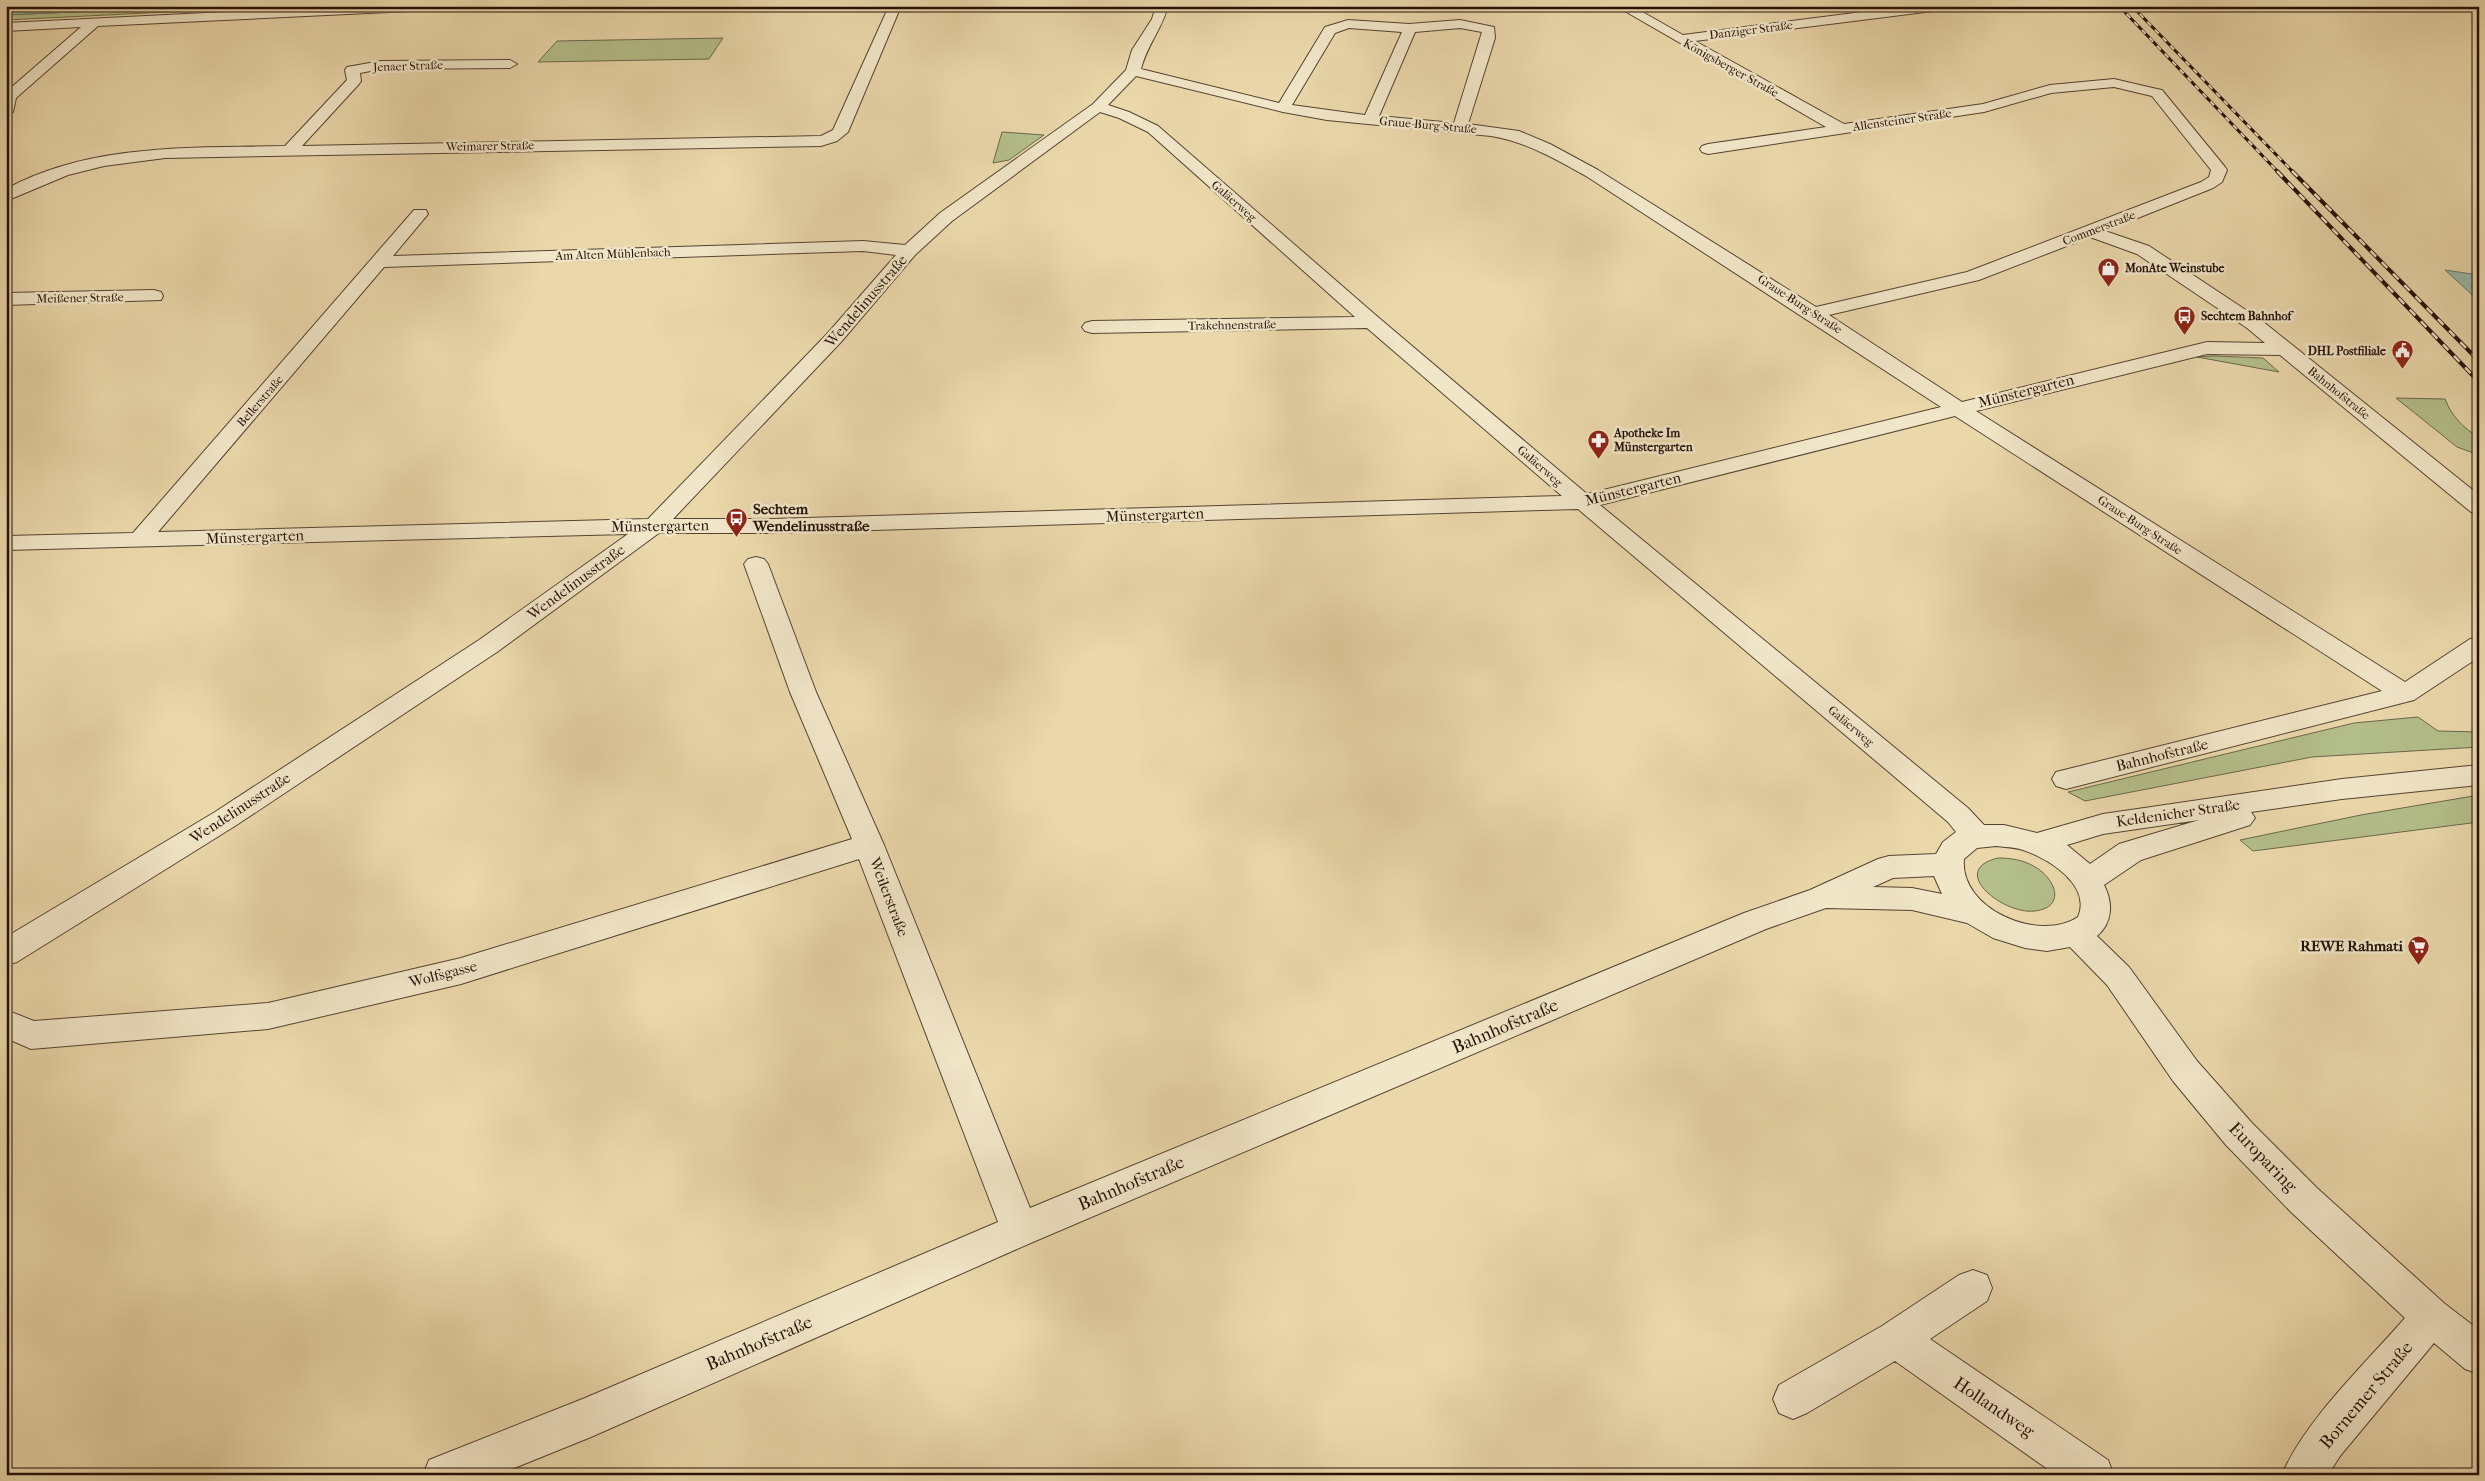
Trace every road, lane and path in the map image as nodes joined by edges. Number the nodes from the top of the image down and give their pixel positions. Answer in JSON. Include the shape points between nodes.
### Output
{"nodes":[{"id":1,"x":263,"y":6,"type":"edge"},
{"id":2,"x":431,"y":6,"type":"edge"},
{"id":3,"x":895,"y":6,"type":"edge"},
{"id":4,"x":1162,"y":6,"type":"edge"},
{"id":5,"x":1622,"y":6,"type":"edge"},
{"id":6,"x":1941,"y":6,"type":"edge"},
{"id":7,"x":248,"y":14,"type":"junction"},
{"id":8,"x":95,"y":22,"type":"junction"},
{"id":9,"x":6,"y":27,"type":"edge"},
{"id":10,"x":1410,"y":28,"type":"junction"},
{"id":11,"x":1681,"y":39,"type":"junction"},
{"id":12,"x":510,"y":64,"type":"dead end"},
{"id":13,"x":1133,"y":71,"type":"junction"},
{"id":14,"x":2095,"y":83,"type":"joint"},
{"id":15,"x":1098,"y":107,"type":"junction"},
{"id":16,"x":1283,"y":108,"type":"junction"},
{"id":17,"x":8,"y":109,"type":"dead end"},
{"id":18,"x":1370,"y":120,"type":"junction"},
{"id":19,"x":1460,"y":127,"type":"junction"},
{"id":20,"x":1841,"y":129,"type":"junction"},
{"id":21,"x":1708,"y":149,"type":"dead end"},
{"id":22,"x":289,"y":151,"type":"junction"},
{"id":23,"x":6,"y":196,"type":"edge"},
{"id":24,"x":420,"y":214,"type":"dead end"},
{"id":25,"x":2090,"y":231,"type":"junction"},
{"id":26,"x":908,"y":251,"type":"junction"},
{"id":27,"x":380,"y":262,"type":"junction"},
{"id":28,"x":154,"y":296,"type":"dead end"},
{"id":29,"x":6,"y":299,"type":"edge"},
{"id":30,"x":1814,"y":313,"type":"junction"},
{"id":31,"x":1372,"y":322,"type":"junction"},
{"id":32,"x":1092,"y":327,"type":"dead end"},
{"id":33,"x":2285,"y":349,"type":"junction"},
{"id":34,"x":1956,"y":408,"type":"junction"},
{"id":35,"x":1583,"y":502,"type":"junction"},
{"id":36,"x":2479,"y":507,"type":"edge"},
{"id":37,"x":654,"y":526,"type":"junction"},
{"id":38,"x":139,"y":540,"type":"junction"},
{"id":39,"x":6,"y":543,"type":"edge"},
{"id":40,"x":756,"y":564,"type":"dead end"},
{"id":41,"x":2479,"y":645,"type":"edge"},
{"id":42,"x":2405,"y":694,"type":"junction"},
{"id":43,"x":2479,"y":775,"type":"edge"},
{"id":44,"x":2066,"y":779,"type":"dead end"},
{"id":45,"x":2319,"y":793,"type":"junction"},
{"id":46,"x":1977,"y":837,"type":"junction"},
{"id":47,"x":2038,"y":843,"type":"junction"},
{"id":48,"x":869,"y":845,"type":"junction"},
{"id":49,"x":1947,"y":864,"type":"junction"},
{"id":50,"x":2088,"y":881,"type":"junction"},
{"id":51,"x":1821,"y":898,"type":"junction"},
{"id":52,"x":1975,"y":913,"type":"junction"},
{"id":53,"x":2076,"y":934,"type":"junction"},
{"id":54,"x":6,"y":953,"type":"edge"},
{"id":55,"x":6,"y":1023,"type":"edge"},
{"id":56,"x":1020,"y":1230,"type":"junction"},
{"id":57,"x":1973,"y":1288,"type":"dead end"},
{"id":58,"x":2431,"y":1317,"type":"junction"},
{"id":59,"x":1896,"y":1339,"type":"junction"},
{"id":60,"x":2476,"y":1346,"type":"edge"},
{"id":61,"x":1793,"y":1399,"type":"dead end"},
{"id":62,"x":444,"y":1475,"type":"edge"},
{"id":63,"x":2093,"y":1475,"type":"edge"},
{"id":64,"x":2304,"y":1475,"type":"edge"}],
"edges":[{"from":1,"to":7,"type":"street"},
{"from":2,"to":7,"type":"street"},
{"from":3,"to":22,"type":"street","name":"Weimarer Straße","via":[[840,132],[832,138],[812,142]]},
{"from":4,"to":13,"type":"street","via":[[1139,50]]},
{"from":5,"to":11,"type":"street","name":"Königsberger Straße"},
{"from":6,"to":11,"type":"street","name":"Danziger Straße"},
{"from":7,"to":8,"type":"street"},
{"from":8,"to":9,"type":"street"},
{"from":8,"to":17,"type":"street","via":[[9,97]]},
{"from":10,"to":16,"type":"street","via":[[1348,24],[1330,30]]},
{"from":10,"to":18,"type":"street"},
{"from":10,"to":19,"type":"street","via":[[1468,25],[1489,30]]},
{"from":11,"to":20,"type":"street","name":"Königsberger Straße"},
{"from":12,"to":22,"type":"street","name":"Jenaer Straße","via":[[381,65],[352,70],[354,81]]},
{"from":13,"to":15,"type":"street"},
{"from":13,"to":16,"type":"street","name":"Graue-Burg-Straße"},
{"from":14,"to":20,"type":"street","name":"Allensteiner Straße","via":[[2050,90],[1984,108]]},
{"from":14,"to":25,"type":"street","name":"Commerstraße","via":[[2114,83],[2157,93],[2219,170],[2216,179],[2207,186]]},
{"from":15,"to":26,"type":"street","name":"Wendelinusstraße","via":[[946,217]]},
{"from":15,"to":31,"type":"street","name":"Galäerweg","via":[[1153,129]]},
{"from":16,"to":18,"type":"street","name":"Graue-Burg-Straße"},
{"from":18,"to":19,"type":"street","name":"Graue-Burg-Straße"},
{"from":19,"to":30,"type":"street","name":"Graue-Burg-Straße","via":[[1519,136],[1545,147],[1592,173]]},
{"from":20,"to":21,"type":"street","name":"Allensteiner Straße"},
{"from":22,"to":23,"type":"street","name":"Weimarer Straße","via":[[165,153],[114,159],[62,171]]},
{"from":24,"to":27,"type":"street"},
{"from":25,"to":30,"type":"street","name":"Commerstraße","via":[[1973,276]]},
{"from":25,"to":33,"type":"street","name":"Bahnhofstraße","via":[[2143,250],[2225,304]]},
{"from":26,"to":27,"type":"street","name":"Am Alten Mühlenbach","via":[[863,246]]},
{"from":26,"to":37,"type":"street","name":"Wendelinusstraße","via":[[834,338]]},
{"from":27,"to":38,"type":"street","name":"Bellerstraße"},
{"from":28,"to":29,"type":"street","name":"Meißener Straße"},
{"from":30,"to":34,"type":"street","name":"Graue-Burg-Straße"},
{"from":31,"to":32,"type":"street","name":"Trakehnenstraße"},
{"from":31,"to":35,"type":"street","name":"Galäerweg"},
{"from":33,"to":34,"type":"street","name":"Münstergarten","via":[[2207,348]]},
{"from":33,"to":36,"type":"street","name":"Bahnhofstraße"},
{"from":34,"to":35,"type":"street","name":"Münstergarten"},
{"from":34,"to":42,"type":"street","name":"Graue-Burg-Straße"},
{"from":35,"to":37,"type":"street","name":"Münstergarten","via":[[772,526]]},
{"from":35,"to":46,"type":"street","name":"Galäerweg","via":[[1958,815]]},
{"from":37,"to":38,"type":"street","name":"Münstergarten"},
{"from":37,"to":54,"type":"street","name":"Wendelinusstraße","via":[[488,646],[225,819]]},
{"from":38,"to":39,"type":"street","name":"Münstergarten"},
{"from":40,"to":48,"type":"street","name":"Weilerstraße","via":[[803,692]]},
{"from":41,"to":42,"type":"street","name":"Bahnhofstraße"},
{"from":42,"to":44,"type":"street","name":"Bahnhofstraße"},
{"from":43,"to":45,"type":"street","name":"Keldenicher Straße"},
{"from":45,"to":47,"type":"street","name":"Keldenicher Straße","via":[[2103,824]]},
{"from":45,"to":50,"type":"street","name":"Keldenicher Straße","via":[[2130,852]]},
{"from":46,"to":47,"type":"street","via":[[1996,835]]},
{"from":46,"to":49,"type":"street","via":[[1962,843],[1952,852]]},
{"from":47,"to":50,"type":"street","via":[[2064,858]]},
{"from":48,"to":55,"type":"street","name":"Wolfsgasse","via":[[461,971],[268,1016],[31,1035]]},
{"from":48,"to":56,"type":"street","name":"Weilerstraße"},
{"from":49,"to":51,"type":"street","name":"Bahnhofstraße","via":[[1889,868]]},
{"from":49,"to":52,"type":"street","name":"Bahnhofstraße","via":[[1949,880],[1959,897]]},
{"from":50,"to":53,"type":"street","via":[[2096,900],[2096,911],[2092,920]]},
{"from":51,"to":52,"type":"street","name":"Bahnhofstraße","via":[[1912,899]]},
{"from":51,"to":56,"type":"street","name":"Bahnhofstraße","via":[[1755,921]]},
{"from":52,"to":53,"type":"street","name":"Bahnhofstraße","via":[[1994,925],[2037,938]]},
{"from":53,"to":58,"type":"street","name":"Europaring","via":[[2118,976],[2185,1071],[2239,1134],[2304,1200]]},
{"from":56,"to":62,"type":"street","name":"Bahnhofstraße","via":[[590,1416]]},
{"from":57,"to":59,"type":"street"},
{"from":58,"to":60,"type":"street","name":"Europaring"},
{"from":58,"to":64,"type":"street","name":"Bornemer Straße","via":[[2325,1441]]},
{"from":59,"to":61,"type":"street"},
{"from":59,"to":63,"type":"street","name":"Hollandweg"}]}
